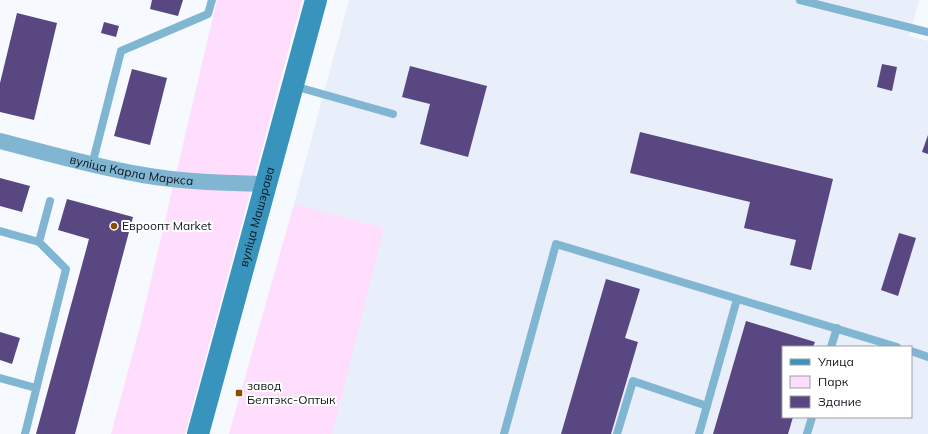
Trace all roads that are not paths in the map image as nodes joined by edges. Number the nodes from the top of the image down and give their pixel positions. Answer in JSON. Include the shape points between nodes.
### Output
{"nodes":[{"id":1,"x":212,"y":0,"type":"edge"},
{"id":2,"x":316,"y":0,"type":"edge"},
{"id":3,"x":800,"y":0,"type":"edge"},
{"id":4,"x":928,"y":32,"type":"edge"},
{"id":5,"x":293,"y":86,"type":"junction"},
{"id":6,"x":393,"y":114,"type":"dead end"},
{"id":7,"x":0,"y":141,"type":"edge"},
{"id":8,"x":92,"y":165,"type":"junction"},
{"id":9,"x":265,"y":184,"type":"junction"},
{"id":10,"x":50,"y":201,"type":"dead end"},
{"id":11,"x":0,"y":231,"type":"edge"},
{"id":12,"x":40,"y":242,"type":"junction"},
{"id":13,"x":737,"y":298,"type":"junction"},
{"id":14,"x":837,"y":328,"type":"junction"},
{"id":15,"x":832,"y":346,"type":"edge"},
{"id":16,"x":894,"y":346,"type":"edge"},
{"id":17,"x":912,"y":351,"type":"edge"},
{"id":18,"x":928,"y":357,"type":"edge"},
{"id":19,"x":0,"y":378,"type":"edge"},
{"id":20,"x":36,"y":388,"type":"junction"},
{"id":21,"x":707,"y":406,"type":"junction"},
{"id":22,"x":812,"y":418,"type":"edge"},
{"id":23,"x":25,"y":434,"type":"edge"},
{"id":24,"x":198,"y":434,"type":"edge"},
{"id":25,"x":504,"y":434,"type":"edge"},
{"id":26,"x":617,"y":434,"type":"edge"},
{"id":27,"x":699,"y":434,"type":"edge"},
{"id":28,"x":807,"y":434,"type":"edge"}],
"edges":[{"from":1,"to":8,"type":"lane","via":[[208,14],[121,51]]},
{"from":2,"to":5,"type":"street","name":"вуліца Машэрава"},
{"from":3,"to":4,"type":"lane"},
{"from":5,"to":6,"type":"lane"},
{"from":5,"to":9,"type":"street","name":"вуліца Машэрава"},
{"from":7,"to":8,"type":"street","name":"вуліца Карла Маркса"},
{"from":8,"to":9,"type":"street","name":"вуліца Карла Маркса","via":[[144,175]]},
{"from":9,"to":24,"type":"street","name":"вуліца Машэрава"},
{"from":10,"to":12,"type":"lane"},
{"from":11,"to":12,"type":"lane"},
{"from":12,"to":20,"type":"lane","via":[[66,269]]},
{"from":13,"to":14,"type":"lane"},
{"from":13,"to":21,"type":"lane"},
{"from":13,"to":25,"type":"lane","via":[[556,244]]},
{"from":14,"to":15,"type":"lane"},
{"from":14,"to":16,"type":"lane"},
{"from":17,"to":18,"type":"lane"},
{"from":19,"to":20,"type":"lane"},
{"from":20,"to":23,"type":"lane"},
{"from":21,"to":26,"type":"lane","via":[[633,381]]},
{"from":21,"to":27,"type":"lane"},
{"from":22,"to":28,"type":"lane"}]}
